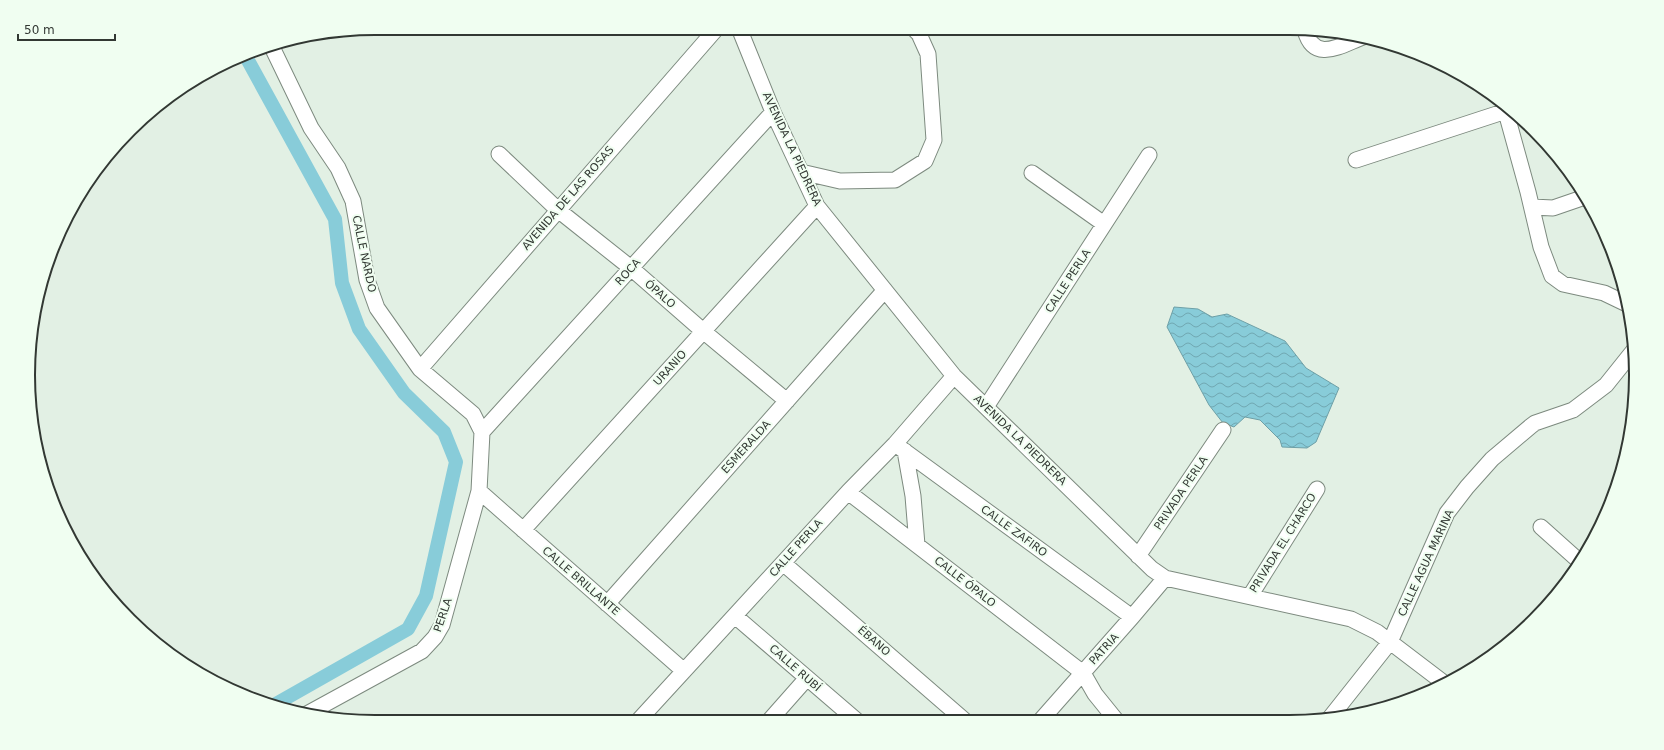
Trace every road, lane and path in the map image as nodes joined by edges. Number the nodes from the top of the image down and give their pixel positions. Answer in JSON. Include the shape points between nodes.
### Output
{"nodes":[{"id":1,"x":711,"y":35,"type":"edge"},
{"id":2,"x":742,"y":35,"type":"edge"},
{"id":3,"x":919,"y":35,"type":"edge"},
{"id":4,"x":1308,"y":36,"type":"edge"},
{"id":5,"x":1352,"y":41,"type":"edge"},
{"id":6,"x":274,"y":51,"type":"edge"},
{"id":7,"x":1501,"y":109,"type":"edge"},
{"id":8,"x":773,"y":112,"type":"junction"},
{"id":9,"x":1507,"y":114,"type":"edge"},
{"id":10,"x":499,"y":154,"type":"dead end"},
{"id":11,"x":1149,"y":155,"type":"dead end"},
{"id":12,"x":1356,"y":160,"type":"dead end"},
{"id":13,"x":801,"y":172,"type":"junction"},
{"id":14,"x":1032,"y":173,"type":"dead end"},
{"id":15,"x":1579,"y":199,"type":"edge"},
{"id":16,"x":817,"y":206,"type":"junction"},
{"id":17,"x":1532,"y":208,"type":"junction"},
{"id":18,"x":558,"y":210,"type":"junction"},
{"id":19,"x":1104,"y":224,"type":"junction"},
{"id":20,"x":631,"y":268,"type":"junction"},
{"id":21,"x":885,"y":290,"type":"junction"},
{"id":22,"x":1620,"y":301,"type":"edge"},
{"id":23,"x":703,"y":331,"type":"junction"},
{"id":24,"x":1628,"y":357,"type":"edge"},
{"id":25,"x":420,"y":369,"type":"junction"},
{"id":26,"x":954,"y":376,"type":"junction"},
{"id":27,"x":787,"y":401,"type":"junction"},
{"id":28,"x":986,"y":407,"type":"junction"},
{"id":29,"x":1223,"y":430,"type":"dead end"},
{"id":30,"x":482,"y":432,"type":"junction"},
{"id":31,"x":900,"y":447,"type":"junction"},
{"id":32,"x":1317,"y":489,"type":"dead end"},
{"id":33,"x":478,"y":491,"type":"junction"},
{"id":34,"x":848,"y":492,"type":"junction"},
{"id":35,"x":1541,"y":528,"type":"dead end"},
{"id":36,"x":523,"y":530,"type":"junction"},
{"id":37,"x":917,"y":545,"type":"junction"},
{"id":38,"x":1138,"y":556,"type":"junction"},
{"id":39,"x":1576,"y":557,"type":"edge"},
{"id":40,"x":783,"y":563,"type":"junction"},
{"id":41,"x":1165,"y":578,"type":"junction"},
{"id":42,"x":1250,"y":596,"type":"junction"},
{"id":43,"x":607,"y":604,"type":"junction"},
{"id":44,"x":735,"y":616,"type":"junction"},
{"id":45,"x":1132,"y":617,"type":"junction"},
{"id":46,"x":1390,"y":642,"type":"junction"},
{"id":47,"x":684,"y":671,"type":"junction"},
{"id":48,"x":1083,"y":673,"type":"junction"},
{"id":49,"x":807,"y":678,"type":"junction"},
{"id":50,"x":1440,"y":680,"type":"edge"},
{"id":51,"x":314,"y":709,"type":"edge"},
{"id":52,"x":1335,"y":712,"type":"edge"},
{"id":53,"x":644,"y":715,"type":"edge"},
{"id":54,"x":774,"y":715,"type":"edge"},
{"id":55,"x":850,"y":715,"type":"edge"},
{"id":56,"x":958,"y":715,"type":"edge"},
{"id":57,"x":1045,"y":715,"type":"edge"},
{"id":58,"x":1112,"y":715,"type":"edge"}],
"edges":[{"from":1,"to":18,"type":"street","name":"AVENIDA DE LAS ROSAS"},
{"from":2,"to":8,"type":"street","name":"AVENIDA LA PIEDRERA"},
{"from":3,"to":13,"type":"street","via":[[928,54],[934,140],[925,162],[895,180],[840,181]]},
{"from":4,"to":5,"type":"street","via":[[1315,48],[1322,50]]},
{"from":6,"to":25,"type":"street","name":"CALLE NARDO","via":[[311,128],[338,168],[353,201],[367,280],[377,308]]},
{"from":7,"to":12,"type":"street"},
{"from":8,"to":13,"type":"street","name":"AVENIDA LA PIEDRERA"},
{"from":8,"to":20,"type":"street","name":"ROCA"},
{"from":9,"to":17,"type":"street"},
{"from":10,"to":18,"type":"street","name":"ÓPALO"},
{"from":11,"to":19,"type":"street","name":"CALLE PERLA"},
{"from":13,"to":16,"type":"street","name":"AVENIDA LA PIEDRERA"},
{"from":14,"to":19,"type":"street"},
{"from":15,"to":17,"type":"street","via":[[1552,208]]},
{"from":16,"to":21,"type":"street","name":"AVENIDA LA PIEDRERA"},
{"from":16,"to":23,"type":"street","name":"URANIO"},
{"from":17,"to":22,"type":"street","via":[[1541,247],[1549,270],[1557,280],[1570,286],[1604,293]]},
{"from":18,"to":20,"type":"street","name":"ÓPALO"},
{"from":18,"to":25,"type":"street","name":"AVENIDA DE LAS ROSAS"},
{"from":19,"to":28,"type":"street","name":"CALLE PERLA"},
{"from":20,"to":23,"type":"street","name":"ÓPALO"},
{"from":20,"to":30,"type":"street","name":"ROCA"},
{"from":21,"to":26,"type":"street","name":"AVENIDA LA PIEDRERA"},
{"from":21,"to":27,"type":"street","name":"ESMERALDA"},
{"from":23,"to":27,"type":"street","name":"ÓPALO"},
{"from":23,"to":36,"type":"street","name":"URANIO"},
{"from":24,"to":46,"type":"street","name":"CALLE AGUA MARINA","via":[[1606,385],[1573,410],[1535,423],[1492,459],[1467,487],[1447,513]]},
{"from":25,"to":30,"type":"street","name":"CALLE NARDO","via":[[473,414]]},
{"from":26,"to":28,"type":"street","name":"AVENIDA LA PIEDRERA"},
{"from":26,"to":31,"type":"street","name":"CALLE PERLA"},
{"from":27,"to":43,"type":"street","name":"ESMERALDA"},
{"from":28,"to":38,"type":"street","name":"AVENIDA LA PIEDRERA"},
{"from":29,"to":38,"type":"street","name":"PRIVADA PERLA"},
{"from":30,"to":33,"type":"street"},
{"from":31,"to":34,"type":"street","name":"CALLE PERLA"},
{"from":31,"to":37,"type":"street","via":[[913,496]]},
{"from":31,"to":45,"type":"street","name":"CALLE ZAFIRO"},
{"from":32,"to":42,"type":"street","name":"PRIVADA EL CHARCO"},
{"from":33,"to":36,"type":"street","name":"CALLE BRILLANTE"},
{"from":33,"to":51,"type":"street","name":"PERLA","via":[[442,625],[435,637],[422,651]]},
{"from":34,"to":37,"type":"street","name":"CALLE ÓPALO"},
{"from":34,"to":40,"type":"street","name":"CALLE PERLA"},
{"from":35,"to":39,"type":"street"},
{"from":36,"to":43,"type":"street","name":"CALLE BRILLANTE"},
{"from":37,"to":48,"type":"street","name":"CALLE ÓPALO"},
{"from":38,"to":41,"type":"street","name":"AVENIDA LA PIEDRERA"},
{"from":40,"to":44,"type":"street","name":"CALLE PERLA"},
{"from":40,"to":56,"type":"street","name":"ÉBANO"},
{"from":41,"to":42,"type":"street","name":"AVENIDA LA PIEDRERA"},
{"from":41,"to":45,"type":"street","name":"PATRIA"},
{"from":42,"to":46,"type":"street","name":"AVENIDA LA PIEDRERA","via":[[1351,619],[1377,632]]},
{"from":43,"to":47,"type":"street","name":"CALLE BRILLANTE"},
{"from":44,"to":47,"type":"street","name":"CALLE PERLA"},
{"from":44,"to":49,"type":"street","name":"CALLE RUBÍ"},
{"from":45,"to":48,"type":"street","name":"PATRIA"},
{"from":46,"to":50,"type":"street","name":"AVENIDA LA PIEDRERA"},
{"from":46,"to":52,"type":"street","name":"CALLE AGUA MARINA"},
{"from":47,"to":53,"type":"street","name":"CALLE PERLA"},
{"from":48,"to":57,"type":"street","name":"PATRIA"},
{"from":48,"to":58,"type":"street","via":[[1095,694]]},
{"from":49,"to":54,"type":"street"},
{"from":49,"to":55,"type":"street","name":"CALLE RUBÍ"}]}
